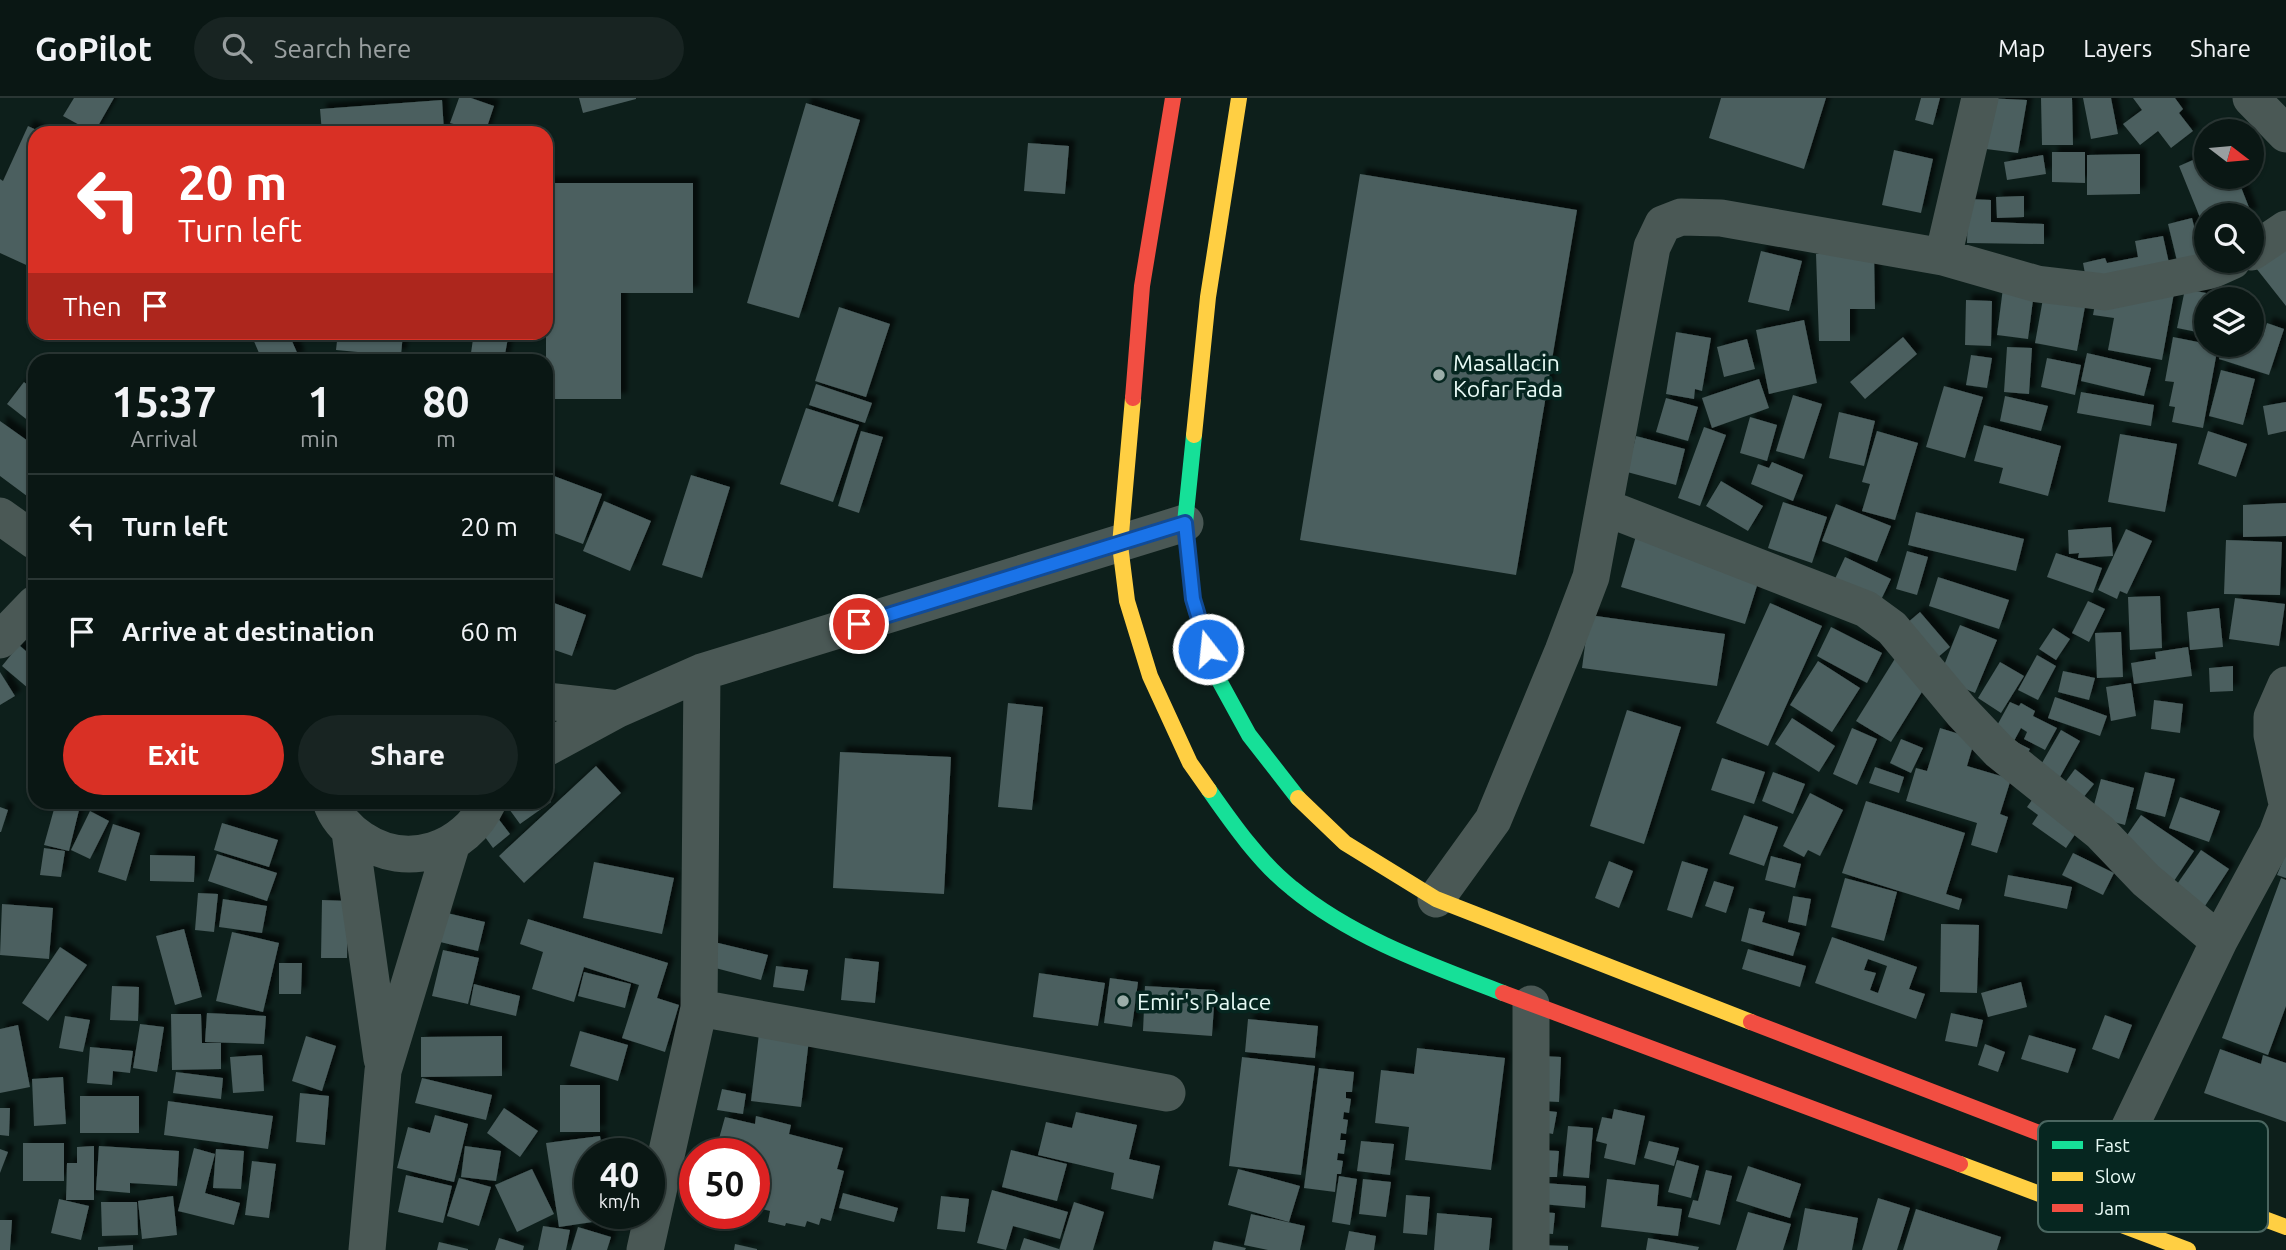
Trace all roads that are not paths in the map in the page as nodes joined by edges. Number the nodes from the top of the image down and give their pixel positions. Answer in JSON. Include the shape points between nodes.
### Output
{"nodes":[{"id":1,"x":1173,"y":98,"type":"edge"},
{"id":2,"x":1239,"y":98,"type":"edge"},
{"id":3,"x":1980,"y":98,"type":"edge"},
{"id":4,"x":2251,"y":98,"type":"edge"},
{"id":5,"x":2286,"y":134,"type":"edge"},
{"id":6,"x":2286,"y":229,"type":"edge"},
{"id":7,"x":2264,"y":244,"type":"edge"},
{"id":8,"x":1943,"y":257,"type":"junction"},
{"id":9,"x":2197,"y":273,"type":"edge"},
{"id":10,"x":1604,"y":507,"type":"junction"},
{"id":11,"x":0,"y":516,"type":"edge"},
{"id":12,"x":1185,"y":523,"type":"junction"},
{"id":13,"x":28,"y":536,"type":"edge"},
{"id":14,"x":1120,"y":545,"type":"junction"},
{"id":15,"x":28,"y":611,"type":"edge"},
{"id":16,"x":0,"y":640,"type":"edge"},
{"id":17,"x":702,"y":672,"type":"junction"},
{"id":18,"x":2286,"y":685,"type":"edge"},
{"id":19,"x":553,"y":702,"type":"edge"},
{"id":20,"x":618,"y":709,"type":"junction"},
{"id":21,"x":553,"y":744,"type":"edge"},
{"id":22,"x":2286,"y":799,"type":"edge"},
{"id":23,"x":333,"y":809,"type":"edge"},
{"id":24,"x":484,"y":809,"type":"edge"},
{"id":25,"x":2286,"y":810,"type":"edge"},
{"id":26,"x":350,"y":832,"type":"junction"},
{"id":27,"x":452,"y":843,"type":"junction"},
{"id":28,"x":1436,"y":900,"type":"junction"},
{"id":29,"x":2219,"y":941,"type":"junction"},
{"id":30,"x":1531,"y":1003,"type":"junction"},
{"id":31,"x":699,"y":1008,"type":"junction"},
{"id":32,"x":383,"y":1071,"type":"junction"},
{"id":33,"x":1167,"y":1093,"type":"dead end"},
{"id":34,"x":2133,"y":1121,"type":"edge"},
{"id":35,"x":2038,"y":1133,"type":"edge"},
{"id":36,"x":2038,"y":1194,"type":"edge"},
{"id":37,"x":2268,"y":1220,"type":"edge"},
{"id":38,"x":2286,"y":1227,"type":"edge"},
{"id":39,"x":2140,"y":1232,"type":"edge"},
{"id":40,"x":367,"y":1250,"type":"edge"},
{"id":41,"x":645,"y":1250,"type":"edge"},
{"id":42,"x":1531,"y":1250,"type":"edge"},
{"id":43,"x":2188,"y":1250,"type":"edge"}],
"edges":[{"from":1,"to":14,"type":"main road","via":[[1142,286]]},
{"from":2,"to":12,"type":"main road","via":[[1208,296]]},
{"from":3,"to":8,"type":"street"},
{"from":4,"to":5,"type":"street"},
{"from":6,"to":7,"type":"street"},
{"from":8,"to":9,"type":"street","via":[[2037,284],[2105,292]]},
{"from":8,"to":10,"type":"street","via":[[1720,218],[1681,217],[1663,224],[1653,247]]},
{"from":10,"to":28,"type":"street","via":[[1591,577],[1493,820]]},
{"from":10,"to":29,"type":"street","via":[[1866,609],[1892,628],[1999,751],[2100,832],[2146,880]]},
{"from":11,"to":13,"type":"street"},
{"from":12,"to":14,"type":"street"},
{"from":12,"to":28,"type":"main road","via":[[1193,599],[1215,673],[1249,735],[1290,791],[1345,843]]},
{"from":14,"to":17,"type":"street"},
{"from":14,"to":30,"type":"main road","via":[[1127,601],[1150,676],[1190,763],[1238,832],[1291,888],[1350,927],[1432,966]]},
{"from":15,"to":16,"type":"street"},
{"from":17,"to":20,"type":"street"},
{"from":17,"to":31,"type":"street"},
{"from":18,"to":22,"type":"street","via":[[2272,717],[2272,735]]},
{"from":19,"to":20,"type":"street"},
{"from":20,"to":21,"type":"street"},
{"from":23,"to":26,"type":"street"},
{"from":24,"to":27,"type":"street","via":[[473,826]]},
{"from":25,"to":29,"type":"street"},
{"from":26,"to":27,"type":"street","via":[[374,848],[401,855],[428,854]]},
{"from":26,"to":32,"type":"street"},
{"from":27,"to":32,"type":"street"},
{"from":28,"to":35,"type":"main road"},
{"from":29,"to":34,"type":"street"},
{"from":30,"to":36,"type":"main road"},
{"from":30,"to":42,"type":"street"},
{"from":31,"to":33,"type":"street"},
{"from":31,"to":41,"type":"street"},
{"from":32,"to":40,"type":"street"},
{"from":37,"to":38,"type":"main road"},
{"from":39,"to":43,"type":"main road"}]}
